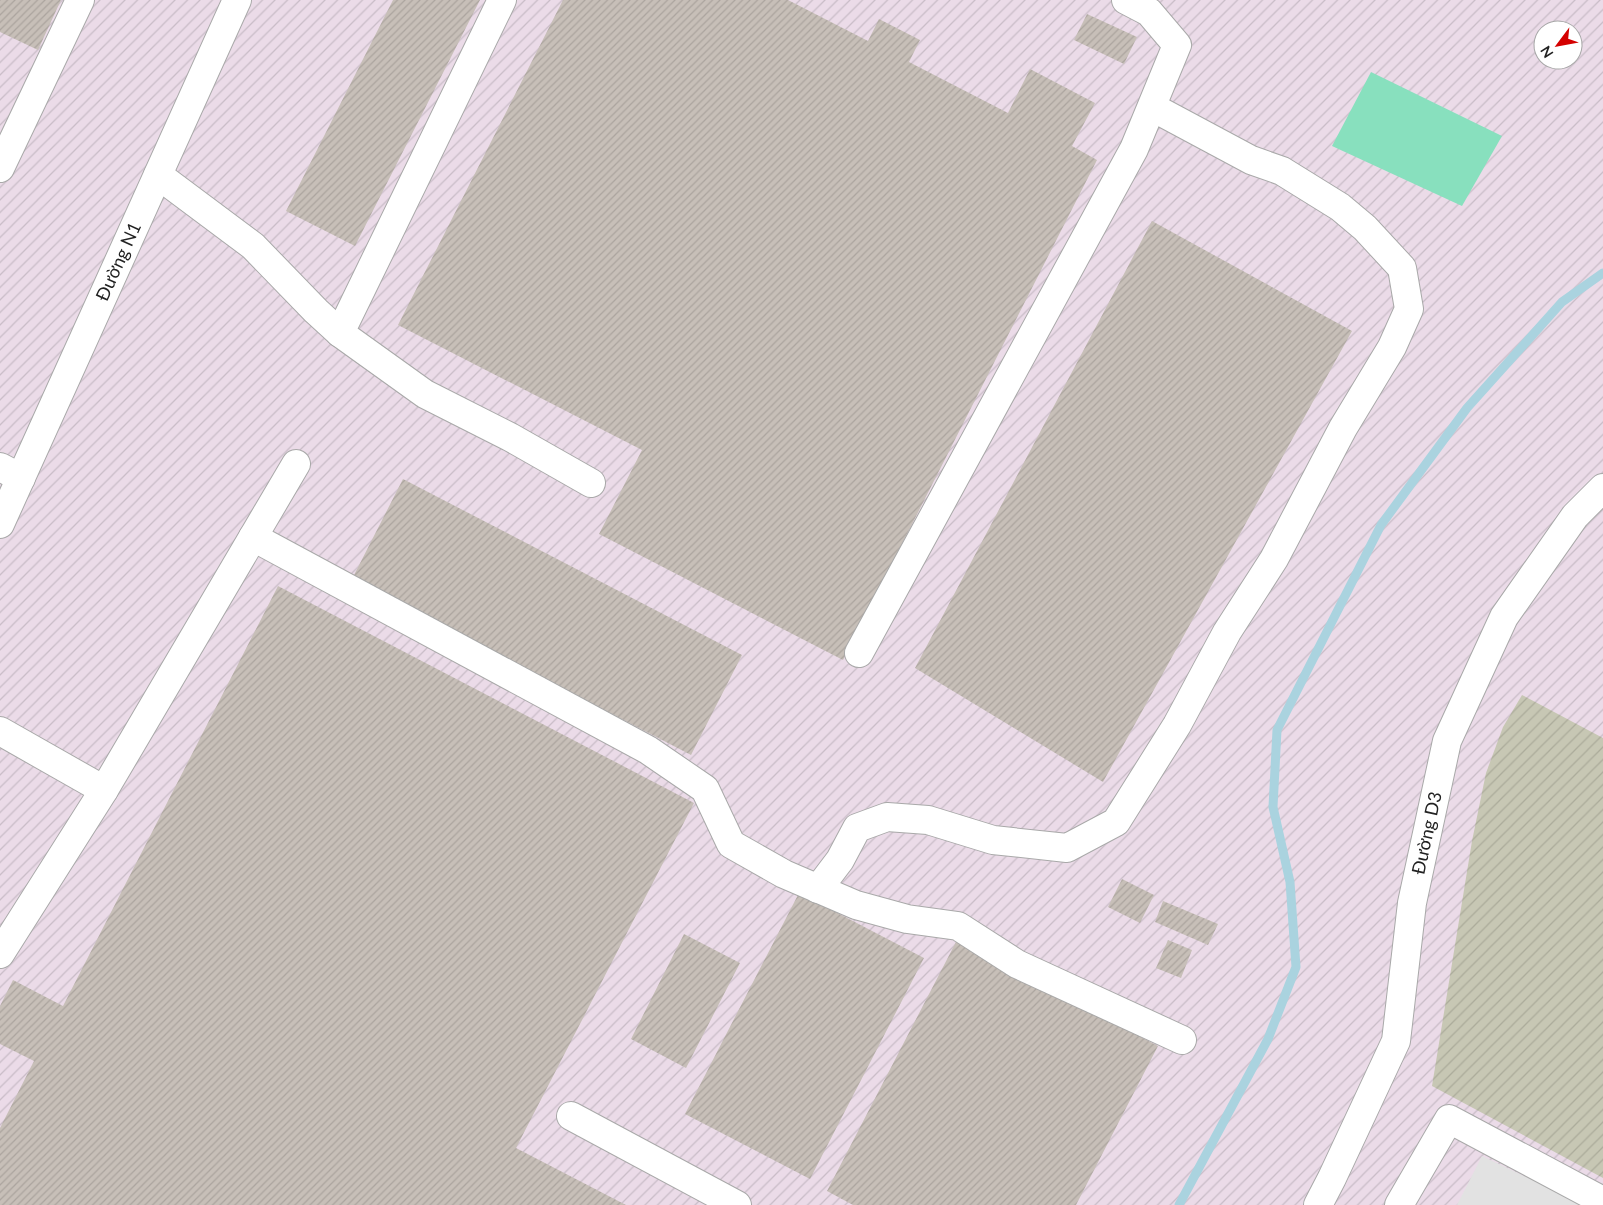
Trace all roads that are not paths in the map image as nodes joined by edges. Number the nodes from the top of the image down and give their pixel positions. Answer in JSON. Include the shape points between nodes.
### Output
{"nodes":[{"id":1,"x":80,"y":0,"type":"edge"},
{"id":2,"x":236,"y":0,"type":"edge"},
{"id":3,"x":502,"y":0,"type":"edge"},
{"id":4,"x":1126,"y":0,"type":"edge"},
{"id":5,"x":1152,"y":107,"type":"junction"},
{"id":6,"x":0,"y":168,"type":"edge"},
{"id":7,"x":158,"y":175,"type":"junction"},
{"id":8,"x":340,"y":333,"type":"junction"},
{"id":9,"x":296,"y":464,"type":"dead end"},
{"id":10,"x":10,"y":472,"type":"edge"},
{"id":11,"x":591,"y":484,"type":"dead end"},
{"id":12,"x":1603,"y":488,"type":"edge"},
{"id":13,"x":0,"y":524,"type":"edge"},
{"id":14,"x":253,"y":537,"type":"junction"},
{"id":15,"x":859,"y":653,"type":"dead end"},
{"id":16,"x":0,"y":731,"type":"edge"},
{"id":17,"x":104,"y":790,"type":"junction"},
{"id":18,"x":818,"y":889,"type":"junction"},
{"id":19,"x":0,"y":954,"type":"edge"},
{"id":20,"x":1182,"y":1040,"type":"dead end"},
{"id":21,"x":571,"y":1116,"type":"dead end"},
{"id":22,"x":1603,"y":1201,"type":"edge"},
{"id":23,"x":737,"y":1205,"type":"edge"},
{"id":24,"x":1318,"y":1205,"type":"edge"},
{"id":25,"x":1399,"y":1205,"type":"edge"}],
"edges":[{"from":1,"to":6,"type":"street"},
{"from":2,"to":7,"type":"street","name":"Đường N1"},
{"from":3,"to":8,"type":"street"},
{"from":4,"to":5,"type":"street","via":[[1149,12],[1177,45]]},
{"from":5,"to":15,"type":"street","via":[[1134,149]]},
{"from":5,"to":18,"type":"street","via":[[1251,160],[1282,171],[1340,207],[1402,268],[1409,310],[1392,347],[1343,428],[1274,558],[1227,632],[1177,725],[1116,822],[1067,848],[993,840],[928,820],[887,817],[857,828],[840,860]]},
{"from":7,"to":8,"type":"street","via":[[253,246]]},
{"from":7,"to":10,"type":"street","name":"Đường N1"},
{"from":8,"to":11,"type":"street","via":[[425,394],[510,437]]},
{"from":9,"to":14,"type":"street"},
{"from":10,"to":13,"type":"street","name":"Đường N1"},
{"from":12,"to":24,"type":"street","name":"Đường D3","via":[[1575,516],[1504,617],[1447,741],[1412,903],[1396,1041]]},
{"from":14,"to":17,"type":"street"},
{"from":14,"to":18,"type":"street","via":[[648,750],[705,789],[731,844]]},
{"from":16,"to":17,"type":"street"},
{"from":17,"to":19,"type":"street"},
{"from":18,"to":20,"type":"street","via":[[856,905],[907,919],[958,926],[1017,964]]},
{"from":21,"to":23,"type":"street"},
{"from":22,"to":25,"type":"street","via":[[1449,1119]]}]}
